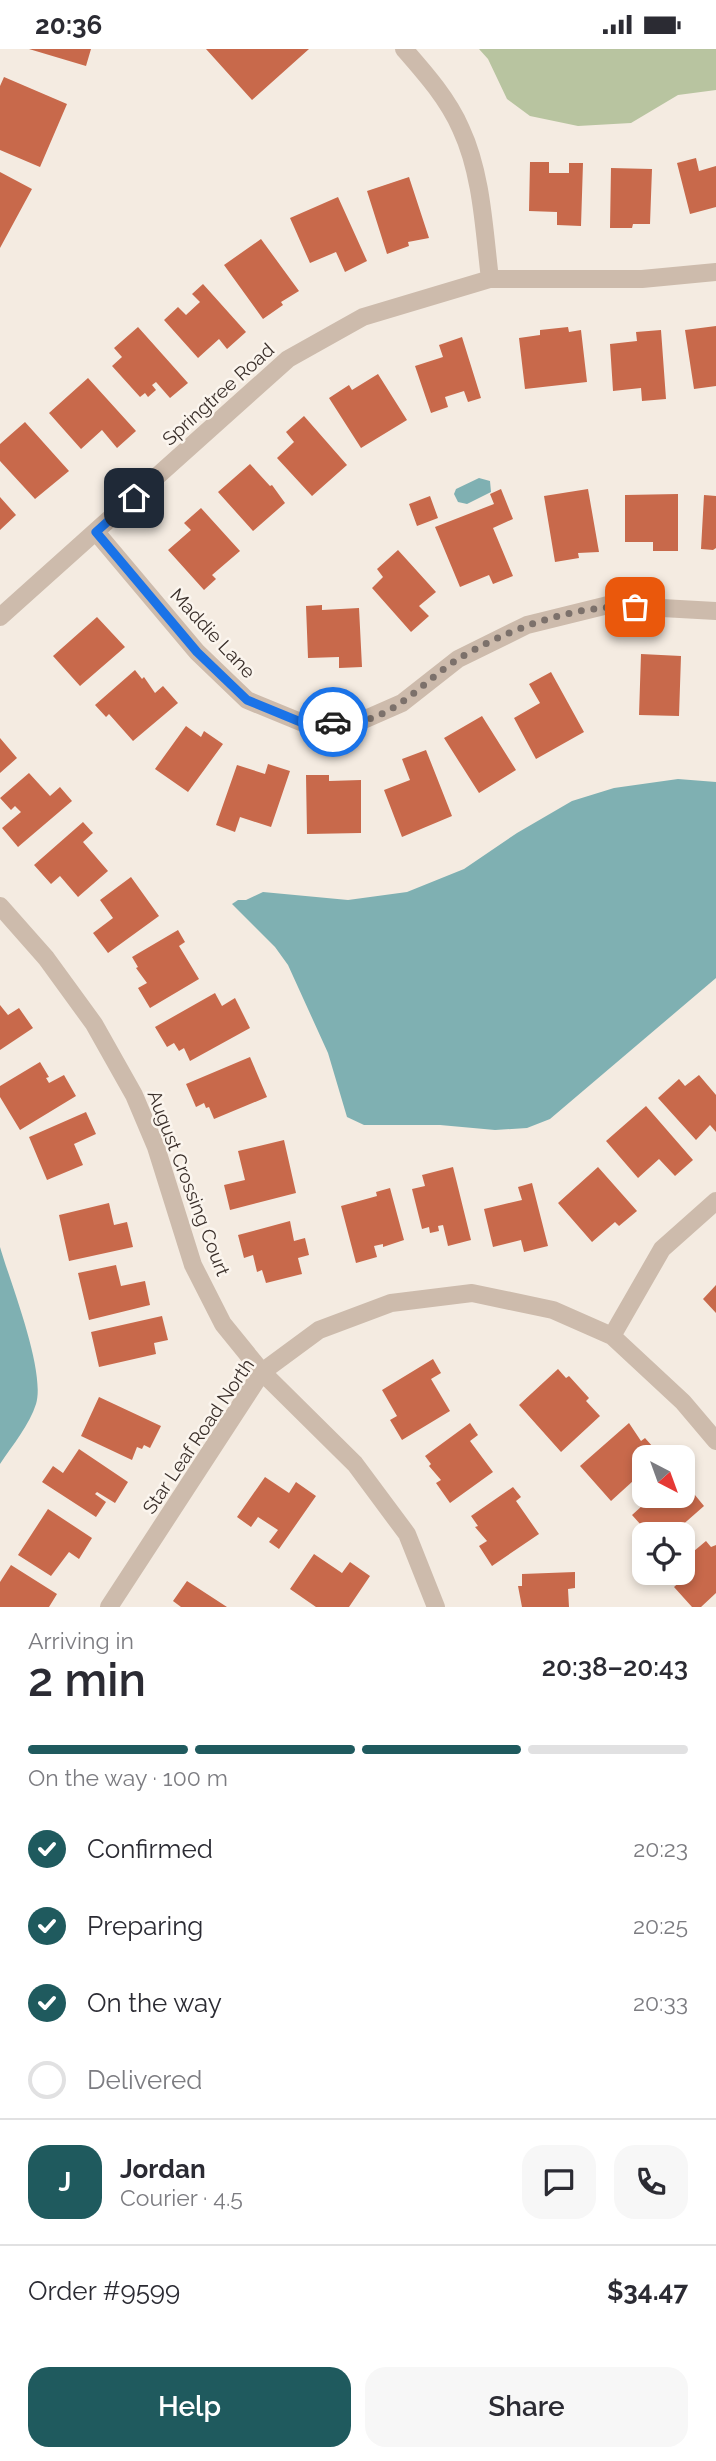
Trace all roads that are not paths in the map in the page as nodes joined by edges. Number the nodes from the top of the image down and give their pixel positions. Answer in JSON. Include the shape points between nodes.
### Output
{"nodes":[{"id":1,"x":404,"y":49,"type":"edge"},
{"id":2,"x":716,"y":272,"type":"edge"},
{"id":3,"x":490,"y":279,"type":"junction"},
{"id":4,"x":96,"y":532,"type":"junction"},
{"id":5,"x":716,"y":611,"type":"edge"},
{"id":6,"x":0,"y":617,"type":"edge"},
{"id":7,"x":0,"y":906,"type":"edge"},
{"id":8,"x":716,"y":1201,"type":"edge"},
{"id":9,"x":612,"y":1336,"type":"junction"},
{"id":10,"x":262,"y":1373,"type":"junction"},
{"id":11,"x":716,"y":1441,"type":"edge"},
{"id":12,"x":109,"y":1607,"type":"edge"},
{"id":13,"x":436,"y":1607,"type":"edge"}],
"edges":[{"from":1,"to":3,"type":"street","via":[[461,129],[477,181]]},
{"from":2,"to":3,"type":"street","name":"Springtree Road","via":[[642,279]]},
{"from":3,"to":4,"type":"street","name":"Springtree Road","via":[[363,317],[288,359]]},
{"from":4,"to":5,"type":"street","name":"Maddie Lane","via":[[197,652],[247,700],[303,723],[361,721],[402,703],[458,659],[527,625],[608,605]]},
{"from":4,"to":6,"type":"street","name":"Springtree Road"},
{"from":7,"to":10,"type":"street","name":"August Crossing Court","via":[[46,958],[94,1024],[134,1095],[156,1147],[193,1265],[223,1324]]},
{"from":8,"to":9,"type":"street","via":[[662,1249]]},
{"from":9,"to":10,"type":"street","name":"Star Leaf Road North","via":[[553,1310],[472,1293],[391,1303],[319,1330]]},
{"from":9,"to":11,"type":"street","name":"Star Leaf Road North","via":[[683,1402]]},
{"from":10,"to":12,"type":"street","name":"Star Leaf Road North"},
{"from":10,"to":13,"type":"street","name":"August Crossing Court","via":[[355,1464],[407,1534]]}]}
